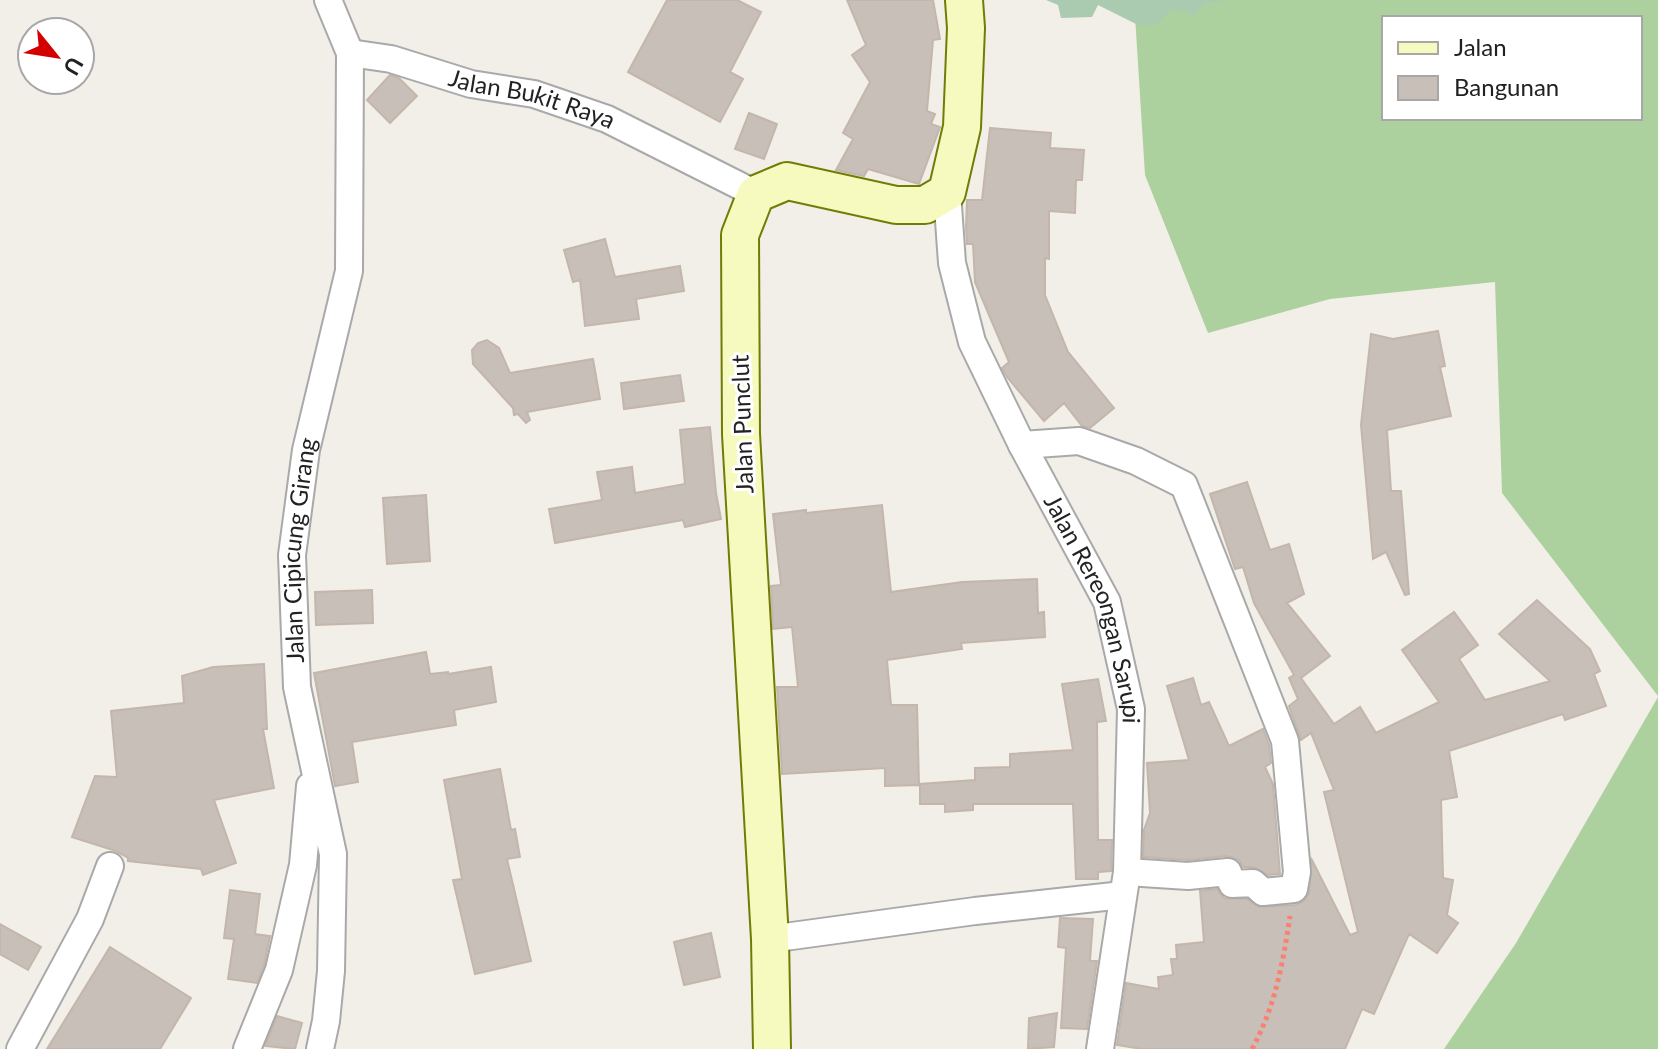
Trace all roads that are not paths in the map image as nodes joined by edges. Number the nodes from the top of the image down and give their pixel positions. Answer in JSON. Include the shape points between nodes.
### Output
{"nodes":[{"id":1,"x":328,"y":0,"type":"edge"},
{"id":2,"x":968,"y":9,"type":"edge"},
{"id":3,"x":350,"y":53,"type":"junction"},
{"id":4,"x":947,"y":192,"type":"junction"},
{"id":5,"x":756,"y":194,"type":"junction"},
{"id":6,"x":1022,"y":445,"type":"junction"},
{"id":7,"x":312,"y":755,"type":"junction"},
{"id":8,"x":110,"y":866,"type":"dead end"},
{"id":9,"x":1125,"y":884,"type":"junction"},
{"id":10,"x":770,"y":939,"type":"junction"},
{"id":11,"x":20,"y":1049,"type":"edge"},
{"id":12,"x":247,"y":1049,"type":"edge"},
{"id":13,"x":320,"y":1049,"type":"edge"},
{"id":14,"x":772,"y":1049,"type":"edge"},
{"id":15,"x":1100,"y":1049,"type":"edge"}],
"edges":[{"from":1,"to":3,"type":"street"},
{"from":2,"to":4,"type":"main road","via":[[962,127]]},
{"from":3,"to":5,"type":"street","name":"Jalan Bukit Raya","via":[[534,94],[607,119]]},
{"from":3,"to":7,"type":"street","name":"Jalan Cipicung Girang","via":[[349,271],[306,450],[292,555],[297,687]]},
{"from":4,"to":5,"type":"main road","via":[[925,205],[896,205],[787,181]]},
{"from":4,"to":6,"type":"street","name":"Jalan Rereongan Sarupi","via":[[952,263],[972,342]]},
{"from":5,"to":10,"type":"main road","name":"Jalan Punclut","via":[[740,235],[741,434]]},
{"from":6,"to":9,"type":"street","name":"Jalan Rereongan Sarupi","via":[[1107,602],[1131,709]]},
{"from":6,"to":9,"type":"street","via":[[1079,441],[1184,485],[1285,741],[1297,872],[1294,889],[1263,892],[1253,883],[1232,884],[1228,872]]},
{"from":7,"to":12,"type":"street","via":[[303,865],[279,970]]},
{"from":7,"to":13,"type":"street","name":"Jalan Cipicung Girang","via":[[333,854],[331,971]]},
{"from":8,"to":11,"type":"street","via":[[90,919]]},
{"from":9,"to":10,"type":"street"},
{"from":9,"to":15,"type":"street","name":"Jalan Rereongan Sarupi"},
{"from":10,"to":14,"type":"main road","name":"Jalan Punclut"}]}
